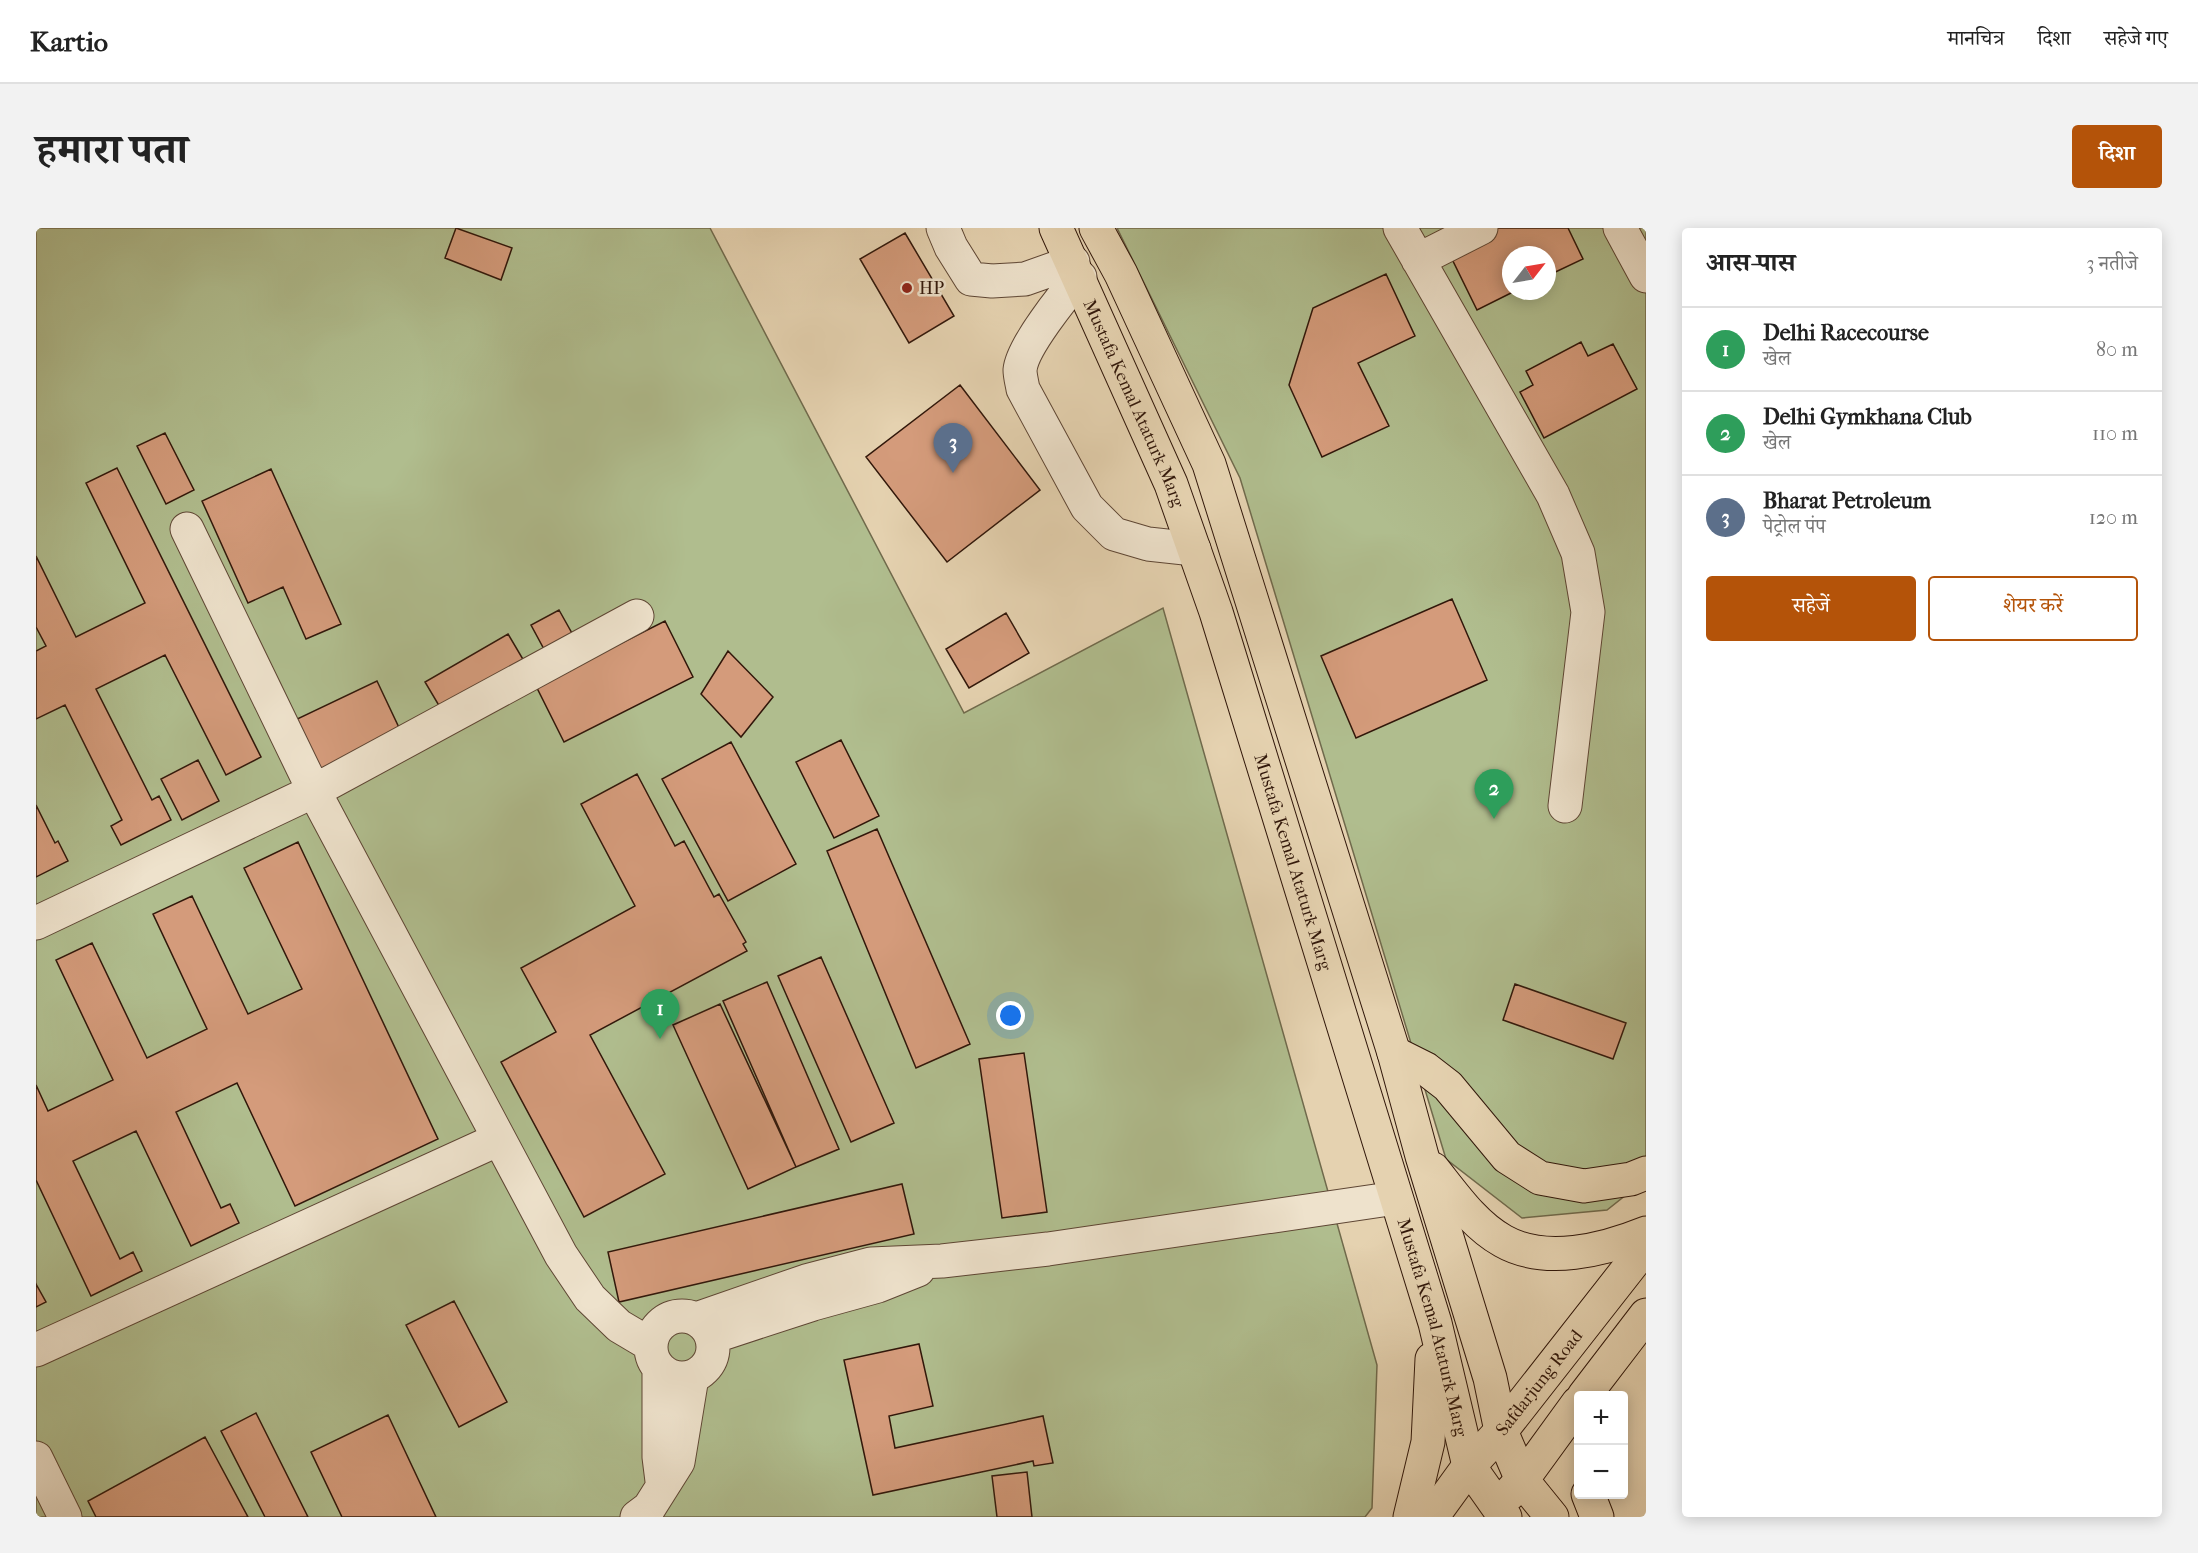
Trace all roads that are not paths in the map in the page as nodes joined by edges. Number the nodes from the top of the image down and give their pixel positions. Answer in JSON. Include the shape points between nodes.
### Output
{"nodes":[{"id":1,"x":943,"y":228,"type":"edge"},
{"id":2,"x":1056,"y":228,"type":"edge"},
{"id":3,"x":1096,"y":228,"type":"edge"},
{"id":4,"x":1400,"y":228,"type":"edge"},
{"id":5,"x":1481,"y":228,"type":"edge"},
{"id":6,"x":1620,"y":228,"type":"edge"},
{"id":7,"x":1419,"y":260,"type":"junction"},
{"id":8,"x":1077,"y":270,"type":"junction"},
{"id":9,"x":1646,"y":276,"type":"edge"},
{"id":10,"x":187,"y":529,"type":"dead end"},
{"id":11,"x":1194,"y":549,"type":"junction"},
{"id":12,"x":637,"y":616,"type":"dead end"},
{"id":13,"x":314,"y":791,"type":"junction"},
{"id":14,"x":1565,"y":806,"type":"dead end"},
{"id":15,"x":36,"y":923,"type":"edge"},
{"id":16,"x":1394,"y":1053,"type":"junction"},
{"id":17,"x":499,"y":1139,"type":"junction"},
{"id":18,"x":1422,"y":1156,"type":"junction"},
{"id":19,"x":1646,"y":1173,"type":"edge"},
{"id":20,"x":1396,"y":1198,"type":"junction"},
{"id":21,"x":1646,"y":1233,"type":"edge"},
{"id":22,"x":1646,"y":1246,"type":"edge"},
{"id":23,"x":1646,"y":1315,"type":"edge"},
{"id":24,"x":1435,"y":1323,"type":"junction"},
{"id":25,"x":704,"y":1328,"type":"junction"},
{"id":26,"x":36,"y":1350,"type":"edge"},
{"id":27,"x":655,"y":1357,"type":"junction"},
{"id":28,"x":692,"y":1377,"type":"junction"},
{"id":29,"x":1588,"y":1391,"type":"edge"},
{"id":30,"x":1574,"y":1409,"type":"edge"},
{"id":31,"x":1501,"y":1431,"type":"junction"},
{"id":32,"x":36,"y":1458,"type":"edge"},
{"id":33,"x":1469,"y":1466,"type":"junction"},
{"id":34,"x":1522,"y":1480,"type":"junction"},
{"id":35,"x":1590,"y":1499,"type":"edge"},
{"id":36,"x":650,"y":1507,"type":"edge"},
{"id":37,"x":1497,"y":1514,"type":"edge"},
{"id":38,"x":65,"y":1517,"type":"edge"},
{"id":39,"x":1410,"y":1517,"type":"edge"},
{"id":40,"x":1432,"y":1517,"type":"edge"},
{"id":41,"x":1552,"y":1517,"type":"edge"},
{"id":42,"x":1597,"y":1517,"type":"edge"}],
"edges":[{"from":1,"to":8,"type":"lane","via":[[971,279],[1025,279]]},
{"from":2,"to":8,"type":"main road","name":"Mustafa Kemal Ataturk Marg"},
{"from":3,"to":16,"type":"main road","name":"Mustafa Kemal Ataturk Marg","via":[[1209,464]]},
{"from":4,"to":7,"type":"lane"},
{"from":5,"to":7,"type":"lane"},
{"from":6,"to":9,"type":"lane"},
{"from":7,"to":14,"type":"lane","via":[[1553,495],[1578,553],[1588,612]]},
{"from":8,"to":11,"type":"main road","name":"Mustafa Kemal Ataturk Marg","via":[[1172,484]]},
{"from":8,"to":11,"type":"lane","via":[[1027,353],[1020,369],[1023,389],[1087,507],[1114,534],[1148,544]]},
{"from":10,"to":13,"type":"lane"},
{"from":11,"to":20,"type":"main road","name":"Mustafa Kemal Ataturk Marg"},
{"from":12,"to":13,"type":"lane"},
{"from":13,"to":15,"type":"lane"},
{"from":13,"to":17,"type":"lane"},
{"from":16,"to":18,"type":"main road","name":"Mustafa Kemal Ataturk Marg"},
{"from":16,"to":19,"type":"main road","via":[[1426,1069],[1448,1086],[1507,1157],[1540,1178],[1584,1186]]},
{"from":17,"to":26,"type":"lane"},
{"from":17,"to":27,"type":"lane","via":[[561,1255],[590,1298]]},
{"from":18,"to":21,"type":"main road","via":[[1470,1215],[1503,1242],[1539,1253],[1574,1252],[1615,1246]]},
{"from":18,"to":31,"type":"main road","name":"Mustafa Kemal Ataturk Marg","via":[[1490,1378]]},
{"from":20,"to":24,"type":"main road","name":"Mustafa Kemal Ataturk Marg"},
{"from":20,"to":25,"type":"lane","via":[[1048,1249],[872,1264],[784,1288]]},
{"from":22,"to":31,"type":"main road","name":"Safdarjung Road"},
{"from":23,"to":29,"type":"main road"},
{"from":24,"to":33,"type":"main road","name":"Mustafa Kemal Ataturk Marg"},
{"from":24,"to":39,"type":"main road","via":[[1428,1442]]},
{"from":25,"to":27,"type":"lane","via":[[684,1316],[672,1318],[654,1334]]},
{"from":25,"to":28,"type":"lane","via":[[713,1349],[710,1361]]},
{"from":27,"to":28,"type":"lane","via":[[669,1376]]},
{"from":27,"to":36,"type":"lane","via":[[659,1457]]},
{"from":28,"to":36,"type":"lane","via":[[678,1462]]},
{"from":30,"to":34,"type":"main road"},
{"from":31,"to":33,"type":"main road","name":"Safdarjung Road"},
{"from":31,"to":34,"type":"main road","name":"Mustafa Kemal Ataturk Marg"},
{"from":32,"to":38,"type":"lane"},
{"from":33,"to":37,"type":"main road","name":"Mustafa Kemal Ataturk Marg"},
{"from":33,"to":40,"type":"main road","name":"Safdarjung Road"},
{"from":34,"to":37,"type":"main road"},
{"from":34,"to":41,"type":"main road","name":"Mustafa Kemal Ataturk Marg"},
{"from":35,"to":42,"type":"main road"}]}
